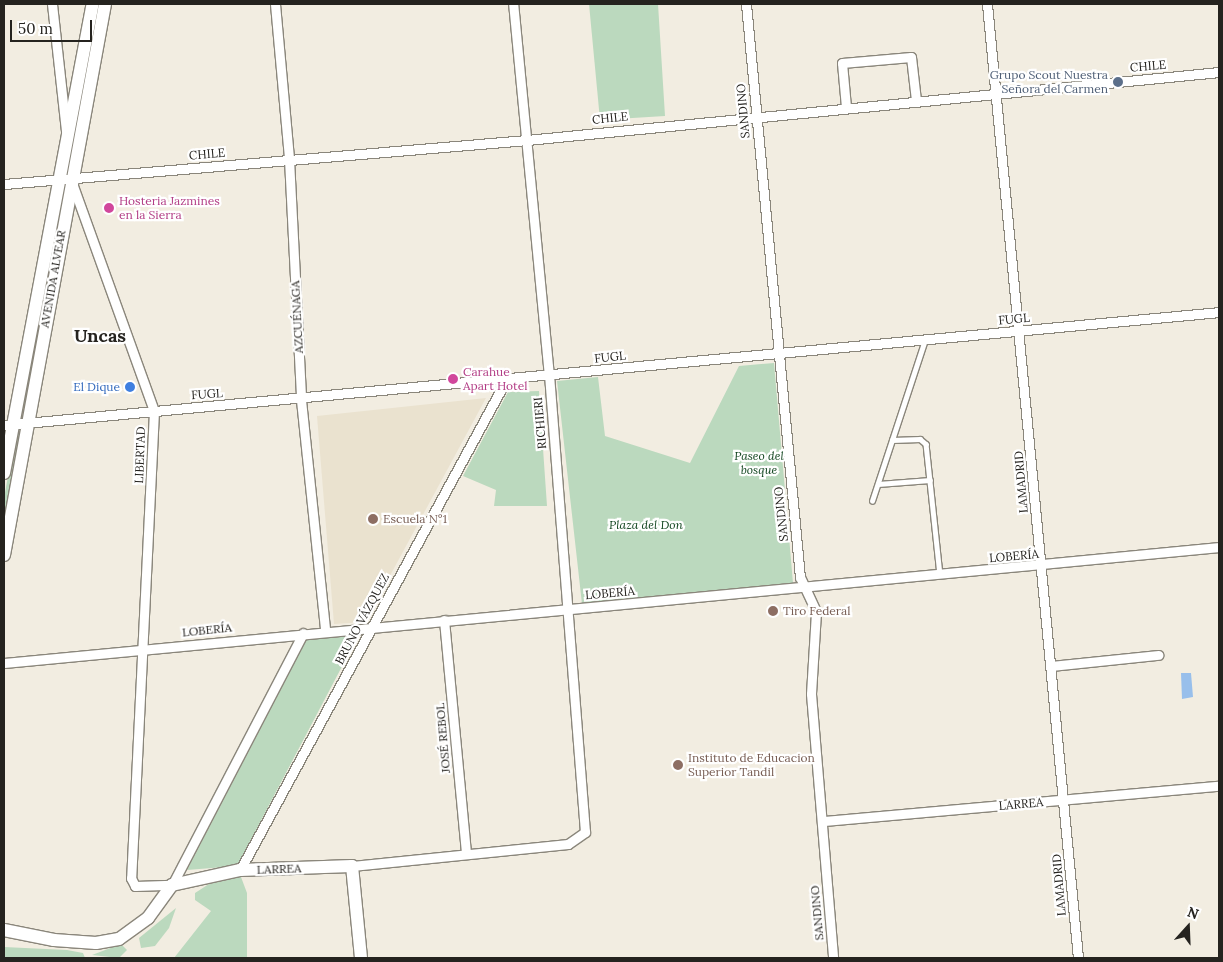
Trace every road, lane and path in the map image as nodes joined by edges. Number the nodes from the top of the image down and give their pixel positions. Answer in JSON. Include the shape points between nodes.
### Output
{"nodes":[{"id":1,"x":52,"y":4,"type":"edge"},
{"id":2,"x":92,"y":4,"type":"edge"},
{"id":3,"x":105,"y":4,"type":"edge"},
{"id":4,"x":275,"y":4,"type":"edge"},
{"id":5,"x":513,"y":4,"type":"edge"},
{"id":6,"x":746,"y":4,"type":"edge"},
{"id":7,"x":987,"y":4,"type":"edge"},
{"id":8,"x":1219,"y":72,"type":"edge"},
{"id":9,"x":996,"y":92,"type":"junction"},
{"id":10,"x":916,"y":100,"type":"junction"},
{"id":11,"x":846,"y":107,"type":"junction"},
{"id":12,"x":756,"y":116,"type":"junction"},
{"id":13,"x":68,"y":139,"type":"junction"},
{"id":14,"x":527,"y":140,"type":"junction"},
{"id":15,"x":289,"y":159,"type":"junction"},
{"id":16,"x":64,"y":178,"type":"junction"},
{"id":17,"x":4,"y":184,"type":"edge"},
{"id":18,"x":1219,"y":312,"type":"edge"},
{"id":19,"x":1019,"y":331,"type":"junction"},
{"id":20,"x":925,"y":340,"type":"junction"},
{"id":21,"x":778,"y":354,"type":"junction"},
{"id":22,"x":549,"y":376,"type":"junction"},
{"id":23,"x":506,"y":380,"type":"junction"},
{"id":24,"x":301,"y":400,"type":"junction"},
{"id":25,"x":154,"y":411,"type":"junction"},
{"id":26,"x":29,"y":423,"type":"junction"},
{"id":27,"x":8,"y":425,"type":"edge"},
{"id":28,"x":892,"y":440,"type":"junction"},
{"id":29,"x":4,"y":473,"type":"edge"},
{"id":30,"x":930,"y":480,"type":"junction"},
{"id":31,"x":878,"y":484,"type":"junction"},
{"id":32,"x":872,"y":501,"type":"dead end"},
{"id":33,"x":1219,"y":547,"type":"edge"},
{"id":34,"x":4,"y":555,"type":"edge"},
{"id":35,"x":1042,"y":566,"type":"junction"},
{"id":36,"x":941,"y":576,"type":"junction"},
{"id":37,"x":804,"y":588,"type":"junction"},
{"id":38,"x":568,"y":609,"type":"junction"},
{"id":39,"x":444,"y":620,"type":"junction"},
{"id":40,"x":373,"y":625,"type":"junction"},
{"id":41,"x":325,"y":630,"type":"junction"},
{"id":42,"x":303,"y":633,"type":"junction"},
{"id":43,"x":146,"y":649,"type":"junction"},
{"id":44,"x":1158,"y":655,"type":"dead end"},
{"id":45,"x":4,"y":663,"type":"edge"},
{"id":46,"x":1051,"y":666,"type":"junction"},
{"id":47,"x":1219,"y":786,"type":"edge"},
{"id":48,"x":1064,"y":801,"type":"junction"},
{"id":49,"x":822,"y":821,"type":"junction"},
{"id":50,"x":580,"y":839,"type":"joint"},
{"id":51,"x":466,"y":854,"type":"junction"},
{"id":52,"x":352,"y":866,"type":"junction"},
{"id":53,"x":240,"y":870,"type":"junction"},
{"id":54,"x":172,"y":885,"type":"junction"},
{"id":55,"x":4,"y":930,"type":"edge"},
{"id":56,"x":360,"y":958,"type":"edge"},
{"id":57,"x":833,"y":958,"type":"edge"},
{"id":58,"x":1078,"y":958,"type":"edge"}],
"edges":[{"from":1,"to":13,"type":"street"},
{"from":2,"to":13,"type":"main road","name":"AVENIDA ALVEAR"},
{"from":3,"to":16,"type":"main road","name":"AVENIDA ALVEAR"},
{"from":4,"to":15,"type":"street","name":"AZCUÉNAGA"},
{"from":5,"to":14,"type":"street","name":"RICHIERI"},
{"from":6,"to":12,"type":"street","name":"SANDINO"},
{"from":7,"to":9,"type":"street","name":"LAMADRID"},
{"from":8,"to":9,"type":"street","name":"CHILE"},
{"from":9,"to":10,"type":"street","name":"CHILE"},
{"from":9,"to":19,"type":"street","name":"LAMADRID"},
{"from":10,"to":11,"type":"street","name":"CHILE"},
{"from":10,"to":11,"type":"street","via":[[911,56],[842,63]]},
{"from":11,"to":12,"type":"street","name":"CHILE"},
{"from":12,"to":14,"type":"street","name":"CHILE"},
{"from":12,"to":21,"type":"street","name":"SANDINO"},
{"from":13,"to":16,"type":"main road","name":"AVENIDA ALVEAR"},
{"from":14,"to":15,"type":"street","name":"CHILE"},
{"from":14,"to":22,"type":"street","name":"RICHIERI"},
{"from":15,"to":16,"type":"street","name":"CHILE"},
{"from":15,"to":24,"type":"street","name":"AZCUÉNAGA"},
{"from":16,"to":17,"type":"street","name":"CHILE"},
{"from":16,"to":25,"type":"street","name":"LIBERTAD"},
{"from":16,"to":26,"type":"main road","name":"AVENIDA ALVEAR"},
{"from":16,"to":27,"type":"main road","name":"AVENIDA ALVEAR"},
{"from":18,"to":19,"type":"street","name":"FUGL"},
{"from":19,"to":20,"type":"street","name":"FUGL"},
{"from":19,"to":35,"type":"street","name":"LAMADRID"},
{"from":20,"to":21,"type":"street","name":"FUGL"},
{"from":20,"to":28,"type":"lane"},
{"from":21,"to":22,"type":"street","name":"FUGL"},
{"from":21,"to":37,"type":"street","name":"SANDINO"},
{"from":22,"to":23,"type":"street","name":"FUGL"},
{"from":22,"to":38,"type":"street","name":"RICHIERI"},
{"from":23,"to":24,"type":"street","name":"FUGL"},
{"from":23,"to":40,"type":"street","name":"BRUNO VÁZQUEZ"},
{"from":24,"to":25,"type":"street","name":"FUGL"},
{"from":24,"to":41,"type":"street","name":"AZCUÉNAGA"},
{"from":25,"to":26,"type":"street","name":"FUGL"},
{"from":25,"to":43,"type":"street","name":"LIBERTAD"},
{"from":26,"to":27,"type":"street","name":"FUGL"},
{"from":26,"to":34,"type":"main road","name":"AVENIDA ALVEAR"},
{"from":27,"to":29,"type":"main road","name":"AVENIDA ALVEAR"},
{"from":28,"to":30,"type":"lane","via":[[920,439],[926,444]]},
{"from":28,"to":31,"type":"lane"},
{"from":30,"to":31,"type":"lane"},
{"from":30,"to":36,"type":"lane"},
{"from":31,"to":32,"type":"lane"},
{"from":33,"to":35,"type":"street","name":"LOBERÍA"},
{"from":35,"to":36,"type":"street","name":"LOBERÍA"},
{"from":35,"to":46,"type":"street","name":"LAMADRID"},
{"from":36,"to":37,"type":"street","name":"LOBERÍA"},
{"from":37,"to":38,"type":"street","name":"LOBERÍA"},
{"from":37,"to":49,"type":"street","name":"SANDINO","via":[[816,612],[811,694]]},
{"from":38,"to":39,"type":"street","name":"LOBERÍA"},
{"from":38,"to":50,"type":"street","name":"RICHIERI","via":[[585,832]]},
{"from":39,"to":40,"type":"street","name":"LOBERÍA"},
{"from":39,"to":51,"type":"street","name":"JOSÉ REBOL"},
{"from":40,"to":41,"type":"street","name":"LOBERÍA"},
{"from":40,"to":53,"type":"street","name":"BRUNO VÁZQUEZ"},
{"from":41,"to":42,"type":"street","name":"LOBERÍA"},
{"from":42,"to":43,"type":"street","name":"LOBERÍA"},
{"from":42,"to":54,"type":"street"},
{"from":43,"to":45,"type":"street","name":"LOBERÍA"},
{"from":43,"to":54,"type":"street","name":"LIBERTAD","via":[[131,878],[135,886]]},
{"from":44,"to":46,"type":"street"},
{"from":46,"to":48,"type":"street","name":"LAMADRID"},
{"from":47,"to":48,"type":"street","name":"LARREA"},
{"from":48,"to":49,"type":"street","name":"LARREA"},
{"from":48,"to":58,"type":"street","name":"LAMADRID"},
{"from":49,"to":57,"type":"street","name":"SANDINO"},
{"from":50,"to":51,"type":"street","name":"LARREA"},
{"from":51,"to":52,"type":"street","name":"LARREA"},
{"from":52,"to":53,"type":"main road","name":"LARREA"},
{"from":52,"to":56,"type":"main road"},
{"from":53,"to":54,"type":"main road","name":"LARREA"},
{"from":54,"to":55,"type":"main road","via":[[148,918],[119,939],[96,943],[54,940]]}]}
